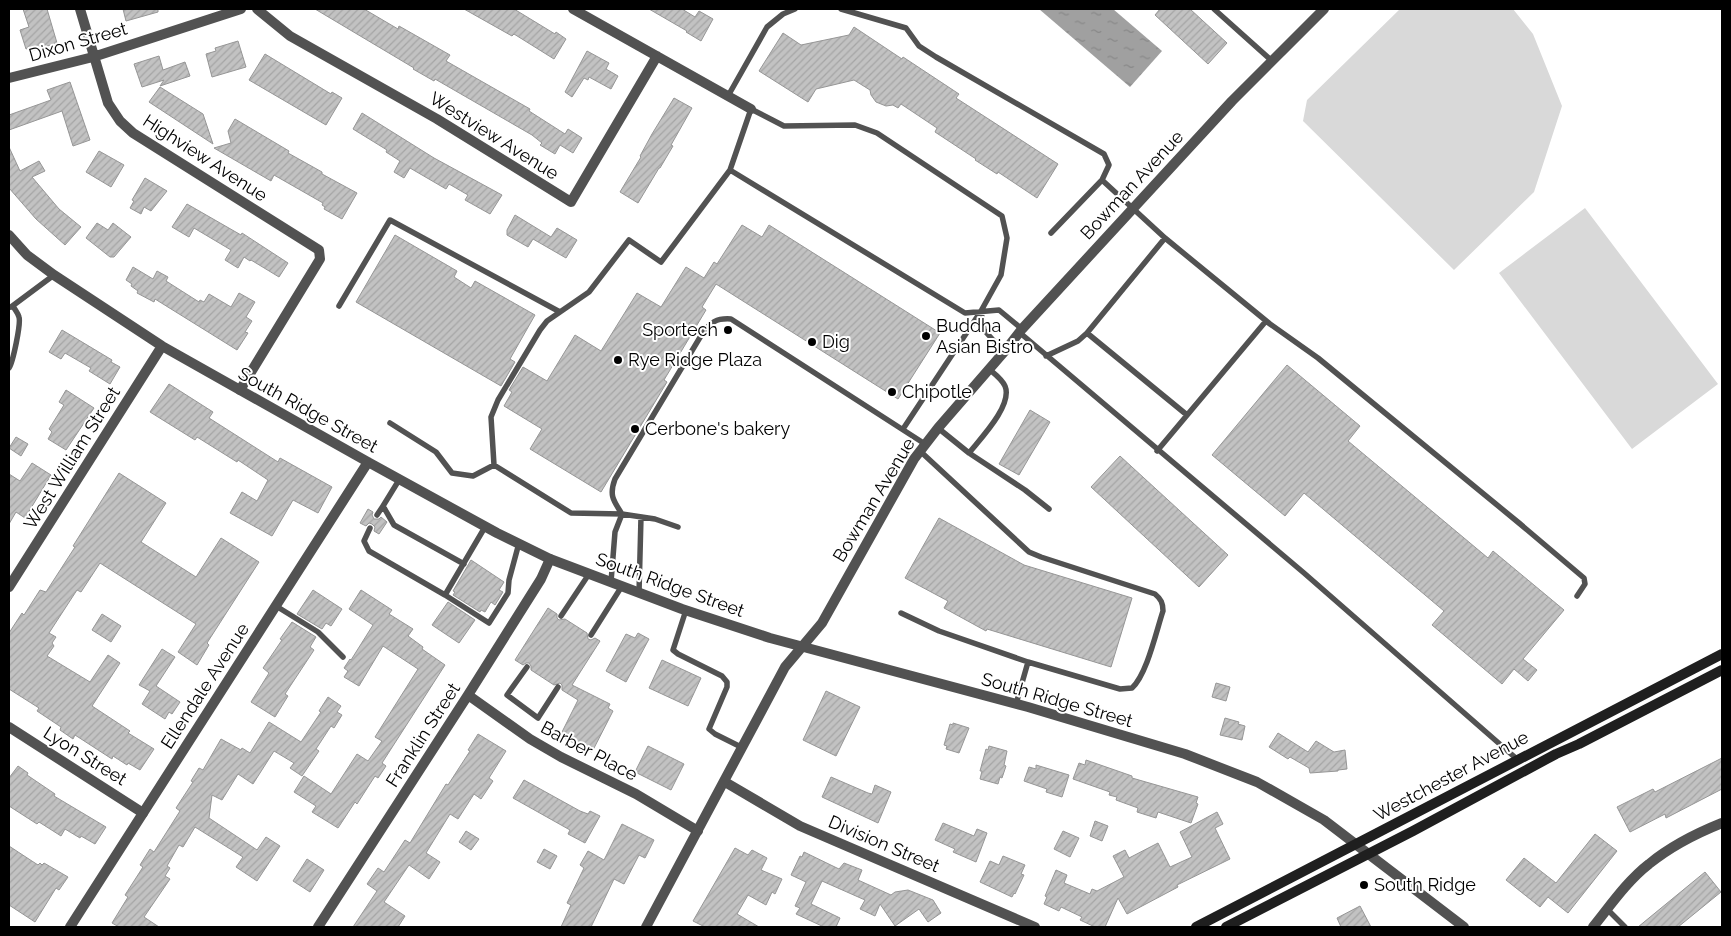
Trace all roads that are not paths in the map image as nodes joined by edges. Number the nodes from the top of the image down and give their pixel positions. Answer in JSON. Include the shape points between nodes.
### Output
{"nodes":[{"id":1,"x":80,"y":9,"type":"edge"},
{"id":2,"x":241,"y":9,"type":"edge"},
{"id":3,"x":257,"y":9,"type":"edge"},
{"id":4,"x":574,"y":9,"type":"edge"},
{"id":5,"x":796,"y":9,"type":"edge"},
{"id":6,"x":841,"y":9,"type":"edge"},
{"id":7,"x":1214,"y":9,"type":"edge"},
{"id":8,"x":1324,"y":9,"type":"edge"},
{"id":9,"x":657,"y":56,"type":"junction"},
{"id":10,"x":93,"y":57,"type":"junction"},
{"id":11,"x":1272,"y":61,"type":"junction"},
{"id":12,"x":9,"y":78,"type":"edge"},
{"id":13,"x":728,"y":96,"type":"junction"},
{"id":14,"x":751,"y":109,"type":"junction"},
{"id":15,"x":730,"y":170,"type":"junction"},
{"id":16,"x":1102,"y":180,"type":"junction"},
{"id":17,"x":1132,"y":209,"type":"junction"},
{"id":18,"x":1051,"y":233,"type":"dead end"},
{"id":19,"x":9,"y":236,"type":"edge"},
{"id":20,"x":1165,"y":238,"type":"junction"},
{"id":21,"x":54,"y":275,"type":"junction"},
{"id":22,"x":339,"y":306,"type":"dead end"},
{"id":23,"x":11,"y":307,"type":"edge"},
{"id":24,"x":981,"y":311,"type":"junction"},
{"id":25,"x":560,"y":312,"type":"junction"},
{"id":26,"x":1266,"y":321,"type":"junction"},
{"id":27,"x":1020,"y":331,"type":"junction"},
{"id":28,"x":1087,"y":333,"type":"junction"},
{"id":29,"x":162,"y":346,"type":"junction"},
{"id":30,"x":1004,"y":352,"type":"junction"},
{"id":31,"x":1046,"y":356,"type":"junction"},
{"id":32,"x":9,"y":368,"type":"edge"},
{"id":33,"x":989,"y":369,"type":"junction"},
{"id":34,"x":240,"y":390,"type":"junction"},
{"id":35,"x":1187,"y":415,"type":"junction"},
{"id":36,"x":390,"y":423,"type":"dead end"},
{"id":37,"x":938,"y":428,"type":"junction"},
{"id":38,"x":902,"y":429,"type":"junction"},
{"id":39,"x":923,"y":447,"type":"junction"},
{"id":40,"x":1157,"y":451,"type":"junction"},
{"id":41,"x":969,"y":453,"type":"junction"},
{"id":42,"x":368,"y":462,"type":"junction"},
{"id":43,"x":494,"y":465,"type":"junction"},
{"id":44,"x":399,"y":480,"type":"junction"},
{"id":45,"x":383,"y":506,"type":"junction"},
{"id":46,"x":1050,"y":509,"type":"dead end"},
{"id":47,"x":622,"y":514,"type":"junction"},
{"id":48,"x":377,"y":515,"type":"dead end"},
{"id":49,"x":641,"y":517,"type":"junction"},
{"id":50,"x":485,"y":527,"type":"junction"},
{"id":51,"x":678,"y":527,"type":"dead end"},
{"id":52,"x":370,"y":528,"type":"dead end"},
{"id":53,"x":519,"y":543,"type":"junction"},
{"id":54,"x":550,"y":558,"type":"junction"},
{"id":55,"x":464,"y":564,"type":"junction"},
{"id":56,"x":589,"y":574,"type":"junction"},
{"id":57,"x":611,"y":582,"type":"junction"},
{"id":58,"x":622,"y":586,"type":"junction"},
{"id":59,"x":9,"y":588,"type":"edge"},
{"id":60,"x":639,"y":593,"type":"junction"},
{"id":61,"x":445,"y":595,"type":"junction"},
{"id":62,"x":1577,"y":596,"type":"dead end"},
{"id":63,"x":276,"y":606,"type":"junction"},
{"id":64,"x":686,"y":610,"type":"junction"},
{"id":65,"x":901,"y":613,"type":"dead end"},
{"id":66,"x":561,"y":616,"type":"dead end"},
{"id":67,"x":591,"y":636,"type":"dead end"},
{"id":68,"x":803,"y":646,"type":"junction"},
{"id":69,"x":1722,"y":654,"type":"edge"},
{"id":70,"x":343,"y":657,"type":"dead end"},
{"id":71,"x":1028,"y":662,"type":"junction"},
{"id":72,"x":527,"y":667,"type":"dead end"},
{"id":73,"x":1722,"y":670,"type":"edge"},
{"id":74,"x":558,"y":687,"type":"dead end"},
{"id":75,"x":468,"y":695,"type":"junction"},
{"id":76,"x":1016,"y":704,"type":"junction"},
{"id":77,"x":9,"y":728,"type":"edge"},
{"id":78,"x":743,"y":748,"type":"junction"},
{"id":79,"x":1518,"y":760,"type":"junction"},
{"id":80,"x":725,"y":782,"type":"junction"},
{"id":81,"x":143,"y":813,"type":"junction"},
{"id":82,"x":1722,"y":822,"type":"edge"},
{"id":83,"x":698,"y":832,"type":"junction"},
{"id":84,"x":1356,"y":844,"type":"junction"},
{"id":85,"x":1369,"y":854,"type":"junction"},
{"id":86,"x":1607,"y":909,"type":"junction"},
{"id":87,"x":70,"y":927,"type":"edge"},
{"id":88,"x":318,"y":927,"type":"edge"},
{"id":89,"x":646,"y":927,"type":"edge"},
{"id":90,"x":1035,"y":927,"type":"edge"},
{"id":91,"x":1196,"y":927,"type":"edge"},
{"id":92,"x":1226,"y":927,"type":"edge"},
{"id":93,"x":1464,"y":927,"type":"edge"},
{"id":94,"x":1593,"y":927,"type":"edge"},
{"id":95,"x":1625,"y":927,"type":"edge"}],
"edges":[{"from":1,"to":10,"type":"street","name":"Highview Avenue"},
{"from":2,"to":10,"type":"street","name":"Dixon Street"},
{"from":3,"to":9,"type":"street","name":"Westview Avenue","via":[[290,36],[437,119],[571,202]]},
{"from":4,"to":9,"type":"street"},
{"from":5,"to":13,"type":"lane","via":[[783,14],[767,27]]},
{"from":6,"to":16,"type":"lane","via":[[906,28],[919,46],[936,57],[1104,154],[1109,166]]},
{"from":7,"to":11,"type":"lane"},
{"from":8,"to":11,"type":"street","name":"Bowman Avenue"},
{"from":9,"to":13,"type":"street"},
{"from":10,"to":12,"type":"street","name":"Dixon Street"},
{"from":10,"to":34,"type":"street","name":"Highview Avenue","via":[[108,103],[133,133],[319,250],[320,258]]},
{"from":11,"to":17,"type":"street","name":"Bowman Avenue"},
{"from":13,"to":14,"type":"street"},
{"from":14,"to":15,"type":"lane"},
{"from":14,"to":24,"type":"lane","via":[[784,126],[855,125],[877,134],[1002,216],[1007,238],[1002,271]]},
{"from":15,"to":24,"type":"lane","via":[[965,313]]},
{"from":15,"to":25,"type":"lane","via":[[661,262],[629,240],[589,292]]},
{"from":16,"to":17,"type":"lane"},
{"from":16,"to":18,"type":"lane"},
{"from":17,"to":20,"type":"lane"},
{"from":17,"to":27,"type":"street","name":"Bowman Avenue"},
{"from":19,"to":21,"type":"street","name":"South Ridge Street","via":[[27,255]]},
{"from":20,"to":26,"type":"lane"},
{"from":20,"to":28,"type":"lane"},
{"from":21,"to":23,"type":"lane"},
{"from":21,"to":29,"type":"street","name":"South Ridge Street"},
{"from":22,"to":25,"type":"lane","via":[[390,220]]},
{"from":23,"to":32,"type":"lane","via":[[19,318],[20,329]]},
{"from":24,"to":27,"type":"lane","via":[[998,310]]},
{"from":24,"to":30,"type":"lane","via":[[984,330]]},
{"from":24,"to":38,"type":"lane"},
{"from":25,"to":43,"type":"lane","via":[[540,330],[498,400],[491,417]]},
{"from":26,"to":35,"type":"lane"},
{"from":26,"to":62,"type":"lane","via":[[1318,358],[1584,578],[1585,584]]},
{"from":27,"to":30,"type":"street","name":"Bowman Avenue"},
{"from":27,"to":31,"type":"lane"},
{"from":28,"to":31,"type":"lane","via":[[1078,341]]},
{"from":28,"to":35,"type":"lane"},
{"from":29,"to":34,"type":"street","name":"South Ridge Street"},
{"from":29,"to":59,"type":"street","name":"West William Street"},
{"from":30,"to":33,"type":"street","name":"Bowman Avenue"},
{"from":31,"to":40,"type":"lane"},
{"from":33,"to":37,"type":"street","name":"Bowman Avenue"},
{"from":33,"to":41,"type":"lane","via":[[1005,385],[1006,404]]},
{"from":34,"to":42,"type":"street","name":"South Ridge Street"},
{"from":35,"to":40,"type":"lane"},
{"from":36,"to":43,"type":"lane","via":[[436,452],[452,473],[473,476]]},
{"from":37,"to":39,"type":"street","name":"Bowman Avenue"},
{"from":37,"to":41,"type":"lane"},
{"from":38,"to":39,"type":"lane"},
{"from":38,"to":47,"type":"lane","via":[[731,319],[720,318],[708,324],[615,479],[611,490]]},
{"from":39,"to":68,"type":"street","name":"Bowman Avenue","via":[[897,487],[822,623]]},
{"from":39,"to":71,"type":"lane","via":[[1030,552],[1155,594],[1163,605],[1139,682],[1132,688],[1120,689]]},
{"from":40,"to":79,"type":"lane"},
{"from":41,"to":46,"type":"lane"},
{"from":42,"to":44,"type":"street","name":"South Ridge Street"},
{"from":42,"to":63,"type":"street","name":"Ellendale Avenue"},
{"from":43,"to":47,"type":"lane","via":[[571,513]]},
{"from":44,"to":45,"type":"lane"},
{"from":44,"to":50,"type":"street","name":"South Ridge Street"},
{"from":45,"to":48,"type":"lane"},
{"from":45,"to":55,"type":"lane","via":[[394,525]]},
{"from":47,"to":49,"type":"lane"},
{"from":47,"to":57,"type":"lane","via":[[615,532]]},
{"from":49,"to":51,"type":"lane"},
{"from":49,"to":60,"type":"lane"},
{"from":50,"to":53,"type":"street","name":"South Ridge Street"},
{"from":50,"to":55,"type":"lane"},
{"from":52,"to":61,"type":"lane","via":[[364,541],[369,551]]},
{"from":53,"to":54,"type":"street","name":"South Ridge Street"},
{"from":53,"to":61,"type":"lane","via":[[508,580],[508,593],[489,623]]},
{"from":54,"to":56,"type":"street","name":"South Ridge Street"},
{"from":54,"to":75,"type":"street","name":"Franklin Street","via":[[541,579]]},
{"from":55,"to":61,"type":"lane"},
{"from":56,"to":57,"type":"street","name":"South Ridge Street"},
{"from":56,"to":66,"type":"lane"},
{"from":57,"to":58,"type":"street","name":"South Ridge Street"},
{"from":58,"to":60,"type":"street","name":"South Ridge Street"},
{"from":58,"to":67,"type":"lane"},
{"from":60,"to":64,"type":"street","name":"South Ridge Street"},
{"from":63,"to":70,"type":"lane","via":[[318,632]]},
{"from":63,"to":81,"type":"street","name":"Ellendale Avenue"},
{"from":64,"to":68,"type":"street","name":"South Ridge Street"},
{"from":64,"to":78,"type":"lane","via":[[673,650],[722,676],[727,682],[709,729]]},
{"from":65,"to":71,"type":"lane","via":[[939,631]]},
{"from":68,"to":76,"type":"street","name":"South Ridge Street"},
{"from":68,"to":78,"type":"street","name":"Bowman Avenue","via":[[785,667]]},
{"from":69,"to":79,"type":"main road","name":"Westchester Avenue"},
{"from":71,"to":76,"type":"lane"},
{"from":72,"to":74,"type":"lane","via":[[507,696],[538,718]]},
{"from":73,"to":85,"type":"main road","name":"Westchester Avenue"},
{"from":75,"to":83,"type":"street","name":"Barber Place","via":[[530,739],[636,794]]},
{"from":75,"to":88,"type":"street","name":"Franklin Street"},
{"from":76,"to":84,"type":"street","name":"South Ridge Street","via":[[1185,754],[1257,782],[1324,820]]},
{"from":77,"to":81,"type":"street","name":"Lyon Street"},
{"from":78,"to":80,"type":"street","name":"Bowman Avenue"},
{"from":79,"to":84,"type":"main road","name":"Westchester Avenue"},
{"from":80,"to":83,"type":"street","name":"Bowman Avenue"},
{"from":80,"to":90,"type":"street","name":"Division Street","via":[[800,826]]},
{"from":81,"to":87,"type":"street","name":"Ellendale Avenue"},
{"from":82,"to":86,"type":"street","via":[[1672,847],[1648,864]]},
{"from":83,"to":89,"type":"street","name":"Bowman Avenue"},
{"from":84,"to":85,"type":"street","name":"South Ridge Street"},
{"from":84,"to":91,"type":"main road","name":"Westchester Avenue"},
{"from":85,"to":92,"type":"main road","name":"Westchester Avenue"},
{"from":85,"to":93,"type":"street","name":"South Ridge Street"},
{"from":86,"to":94,"type":"street"},
{"from":86,"to":95,"type":"lane"}]}
